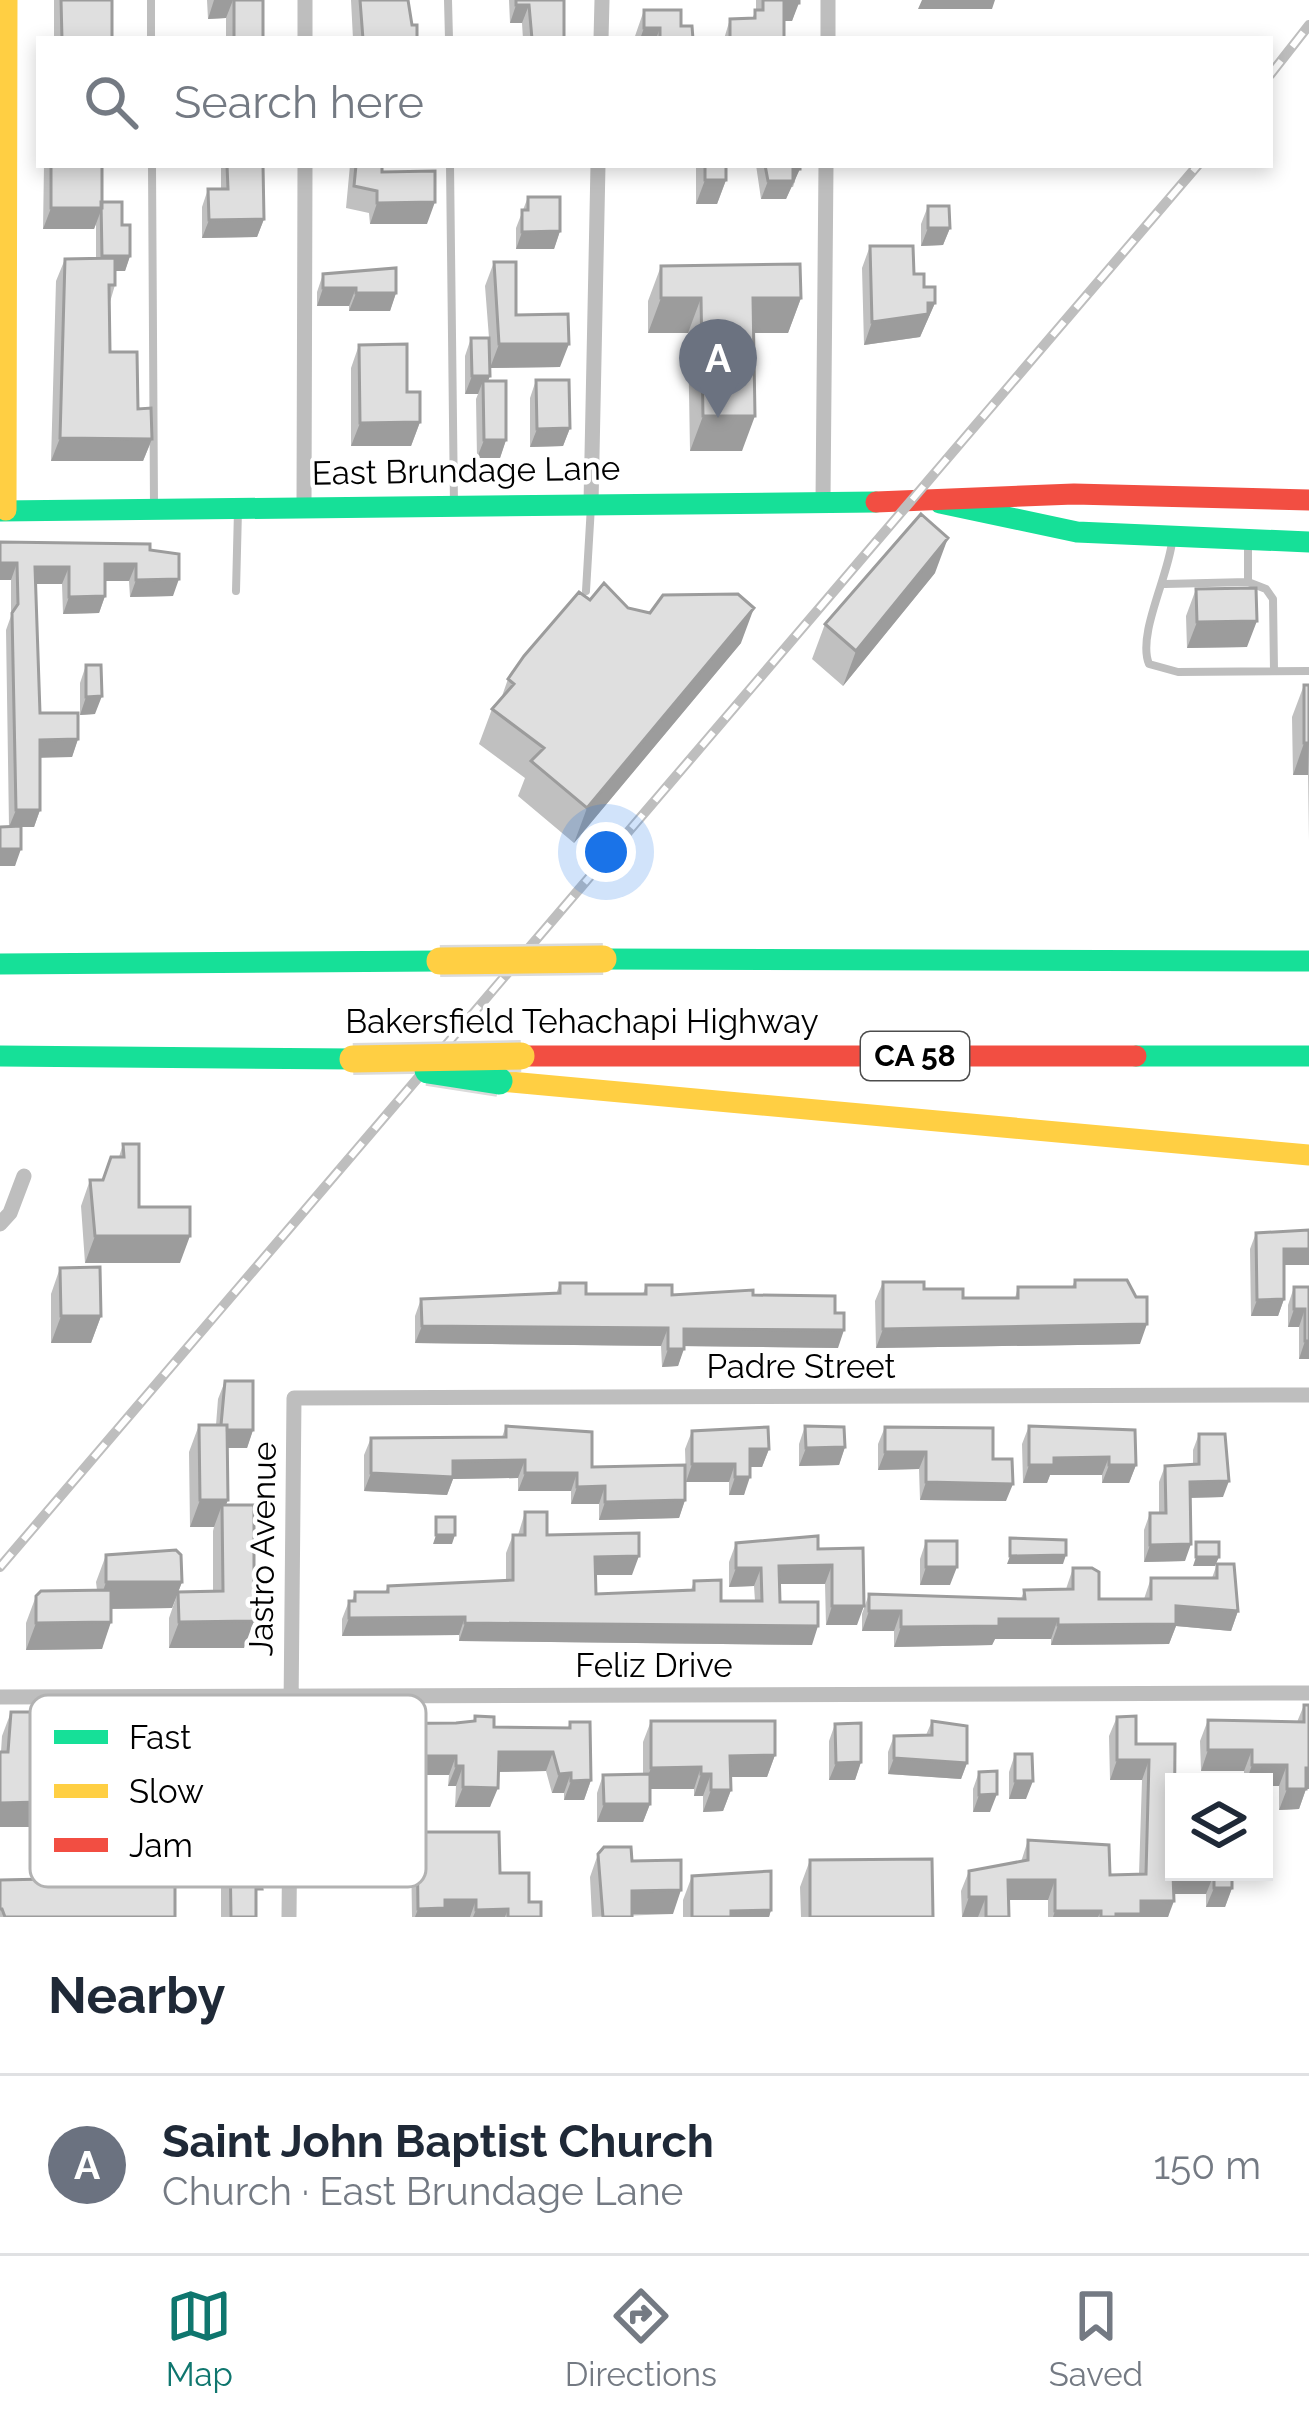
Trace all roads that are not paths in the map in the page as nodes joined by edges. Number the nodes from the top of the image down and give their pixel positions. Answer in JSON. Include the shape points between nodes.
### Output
{"nodes":[{"id":1,"x":7,"y":0,"type":"edge"},
{"id":2,"x":151,"y":0,"type":"edge"},
{"id":3,"x":305,"y":0,"type":"edge"},
{"id":4,"x":448,"y":0,"type":"edge"},
{"id":5,"x":602,"y":0,"type":"edge"},
{"id":6,"x":828,"y":0,"type":"edge"},
{"id":7,"x":152,"y":36,"type":"edge"},
{"id":8,"x":305,"y":36,"type":"edge"},
{"id":9,"x":449,"y":36,"type":"edge"},
{"id":10,"x":601,"y":36,"type":"edge"},
{"id":11,"x":828,"y":36,"type":"edge"},
{"id":12,"x":152,"y":168,"type":"edge"},
{"id":13,"x":304,"y":168,"type":"edge"},
{"id":14,"x":450,"y":168,"type":"edge"},
{"id":15,"x":598,"y":168,"type":"edge"},
{"id":16,"x":826,"y":168,"type":"edge"},
{"id":17,"x":1309,"y":500,"type":"edge"},
{"id":18,"x":823,"y":501,"type":"junction"},
{"id":19,"x":934,"y":501,"type":"junction"},
{"id":20,"x":592,"y":504,"type":"junction"},
{"id":21,"x":454,"y":506,"type":"junction"},
{"id":22,"x":304,"y":508,"type":"junction"},
{"id":23,"x":154,"y":509,"type":"junction"},
{"id":24,"x":238,"y":509,"type":"junction"},
{"id":25,"x":3,"y":510,"type":"edge"},
{"id":26,"x":1172,"y":540,"type":"junction"},
{"id":27,"x":1248,"y":542,"type":"junction"},
{"id":28,"x":1309,"y":542,"type":"edge"},
{"id":29,"x":1248,"y":582,"type":"junction"},
{"id":30,"x":1166,"y":584,"type":"junction"},
{"id":31,"x":236,"y":591,"type":"dead end"},
{"id":32,"x":586,"y":591,"type":"edge"},
{"id":33,"x":1274,"y":671,"type":"junction"},
{"id":34,"x":1309,"y":671,"type":"edge"},
{"id":35,"x":1309,"y":961,"type":"edge"},
{"id":36,"x":0,"y":964,"type":"edge"},
{"id":37,"x":0,"y":1056,"type":"edge"},
{"id":38,"x":1309,"y":1057,"type":"edge"},
{"id":39,"x":353,"y":1058,"type":"junction"},
{"id":40,"x":1309,"y":1155,"type":"edge"},
{"id":41,"x":24,"y":1176,"type":"dead end"},
{"id":42,"x":5,"y":1218,"type":"edge"},
{"id":43,"x":1309,"y":1395,"type":"edge"},
{"id":44,"x":294,"y":1398,"type":"joint"},
{"id":45,"x":1309,"y":1693,"type":"edge"},
{"id":46,"x":291,"y":1695,"type":"edge"},
{"id":47,"x":426,"y":1696,"type":"edge"},
{"id":48,"x":0,"y":1697,"type":"edge"},
{"id":49,"x":30,"y":1697,"type":"edge"},
{"id":50,"x":289,"y":1887,"type":"edge"},
{"id":51,"x":289,"y":1917,"type":"edge"}],
"edges":[{"from":1,"to":25,"type":"main road"},
{"from":2,"to":7,"type":"lane"},
{"from":3,"to":8,"type":"street"},
{"from":4,"to":9,"type":"lane"},
{"from":5,"to":10,"type":"street"},
{"from":6,"to":11,"type":"street"},
{"from":12,"to":23,"type":"lane"},
{"from":13,"to":22,"type":"street"},
{"from":14,"to":21,"type":"lane"},
{"from":15,"to":20,"type":"street"},
{"from":16,"to":18,"type":"street"},
{"from":17,"to":19,"type":"main road","name":"East Brundage Lane","via":[[1009,491]]},
{"from":18,"to":19,"type":"main road","name":"East Brundage Lane"},
{"from":18,"to":20,"type":"main road","name":"East Brundage Lane"},
{"from":19,"to":26,"type":"main road","name":"East Brundage Lane","via":[[1008,524]]},
{"from":20,"to":21,"type":"main road","name":"East Brundage Lane"},
{"from":20,"to":32,"type":"lane"},
{"from":21,"to":22,"type":"main road","name":"East Brundage Lane"},
{"from":22,"to":24,"type":"main road","name":"East Brundage Lane"},
{"from":23,"to":24,"type":"main road","name":"East Brundage Lane"},
{"from":23,"to":25,"type":"main road","name":"East Brundage Lane"},
{"from":24,"to":31,"type":"lane"},
{"from":26,"to":27,"type":"main road","name":"East Brundage Lane"},
{"from":26,"to":30,"type":"lane"},
{"from":27,"to":28,"type":"main road","name":"East Brundage Lane"},
{"from":27,"to":29,"type":"lane"},
{"from":29,"to":30,"type":"lane"},
{"from":29,"to":33,"type":"lane","via":[[1273,598]]},
{"from":30,"to":33,"type":"lane","via":[[1144,641],[1149,664],[1178,672]]},
{"from":33,"to":34,"type":"lane"},
{"from":35,"to":36,"type":"main road","name":"Bakersfield Tehachapi Highway","bridge":true},
{"from":37,"to":39,"type":"main road","name":"Bakersfield Tehachapi Highway","number":"CA 58"},
{"from":38,"to":39,"type":"main road","name":"Bakersfield Tehachapi Highway","number":"CA 58","bridge":true},
{"from":39,"to":40,"type":"main road","bridge":true,"via":[[499,1081]]},
{"from":41,"to":42,"type":"street"},
{"from":43,"to":44,"type":"street","name":"Padre Street"},
{"from":44,"to":46,"type":"street","name":"Jastro Avenue"},
{"from":45,"to":47,"type":"street","name":"Feliz Drive"},
{"from":48,"to":49,"type":"street","name":"Feliz Drive"},
{"from":50,"to":51,"type":"street","name":"Jastro Avenue"}]}
